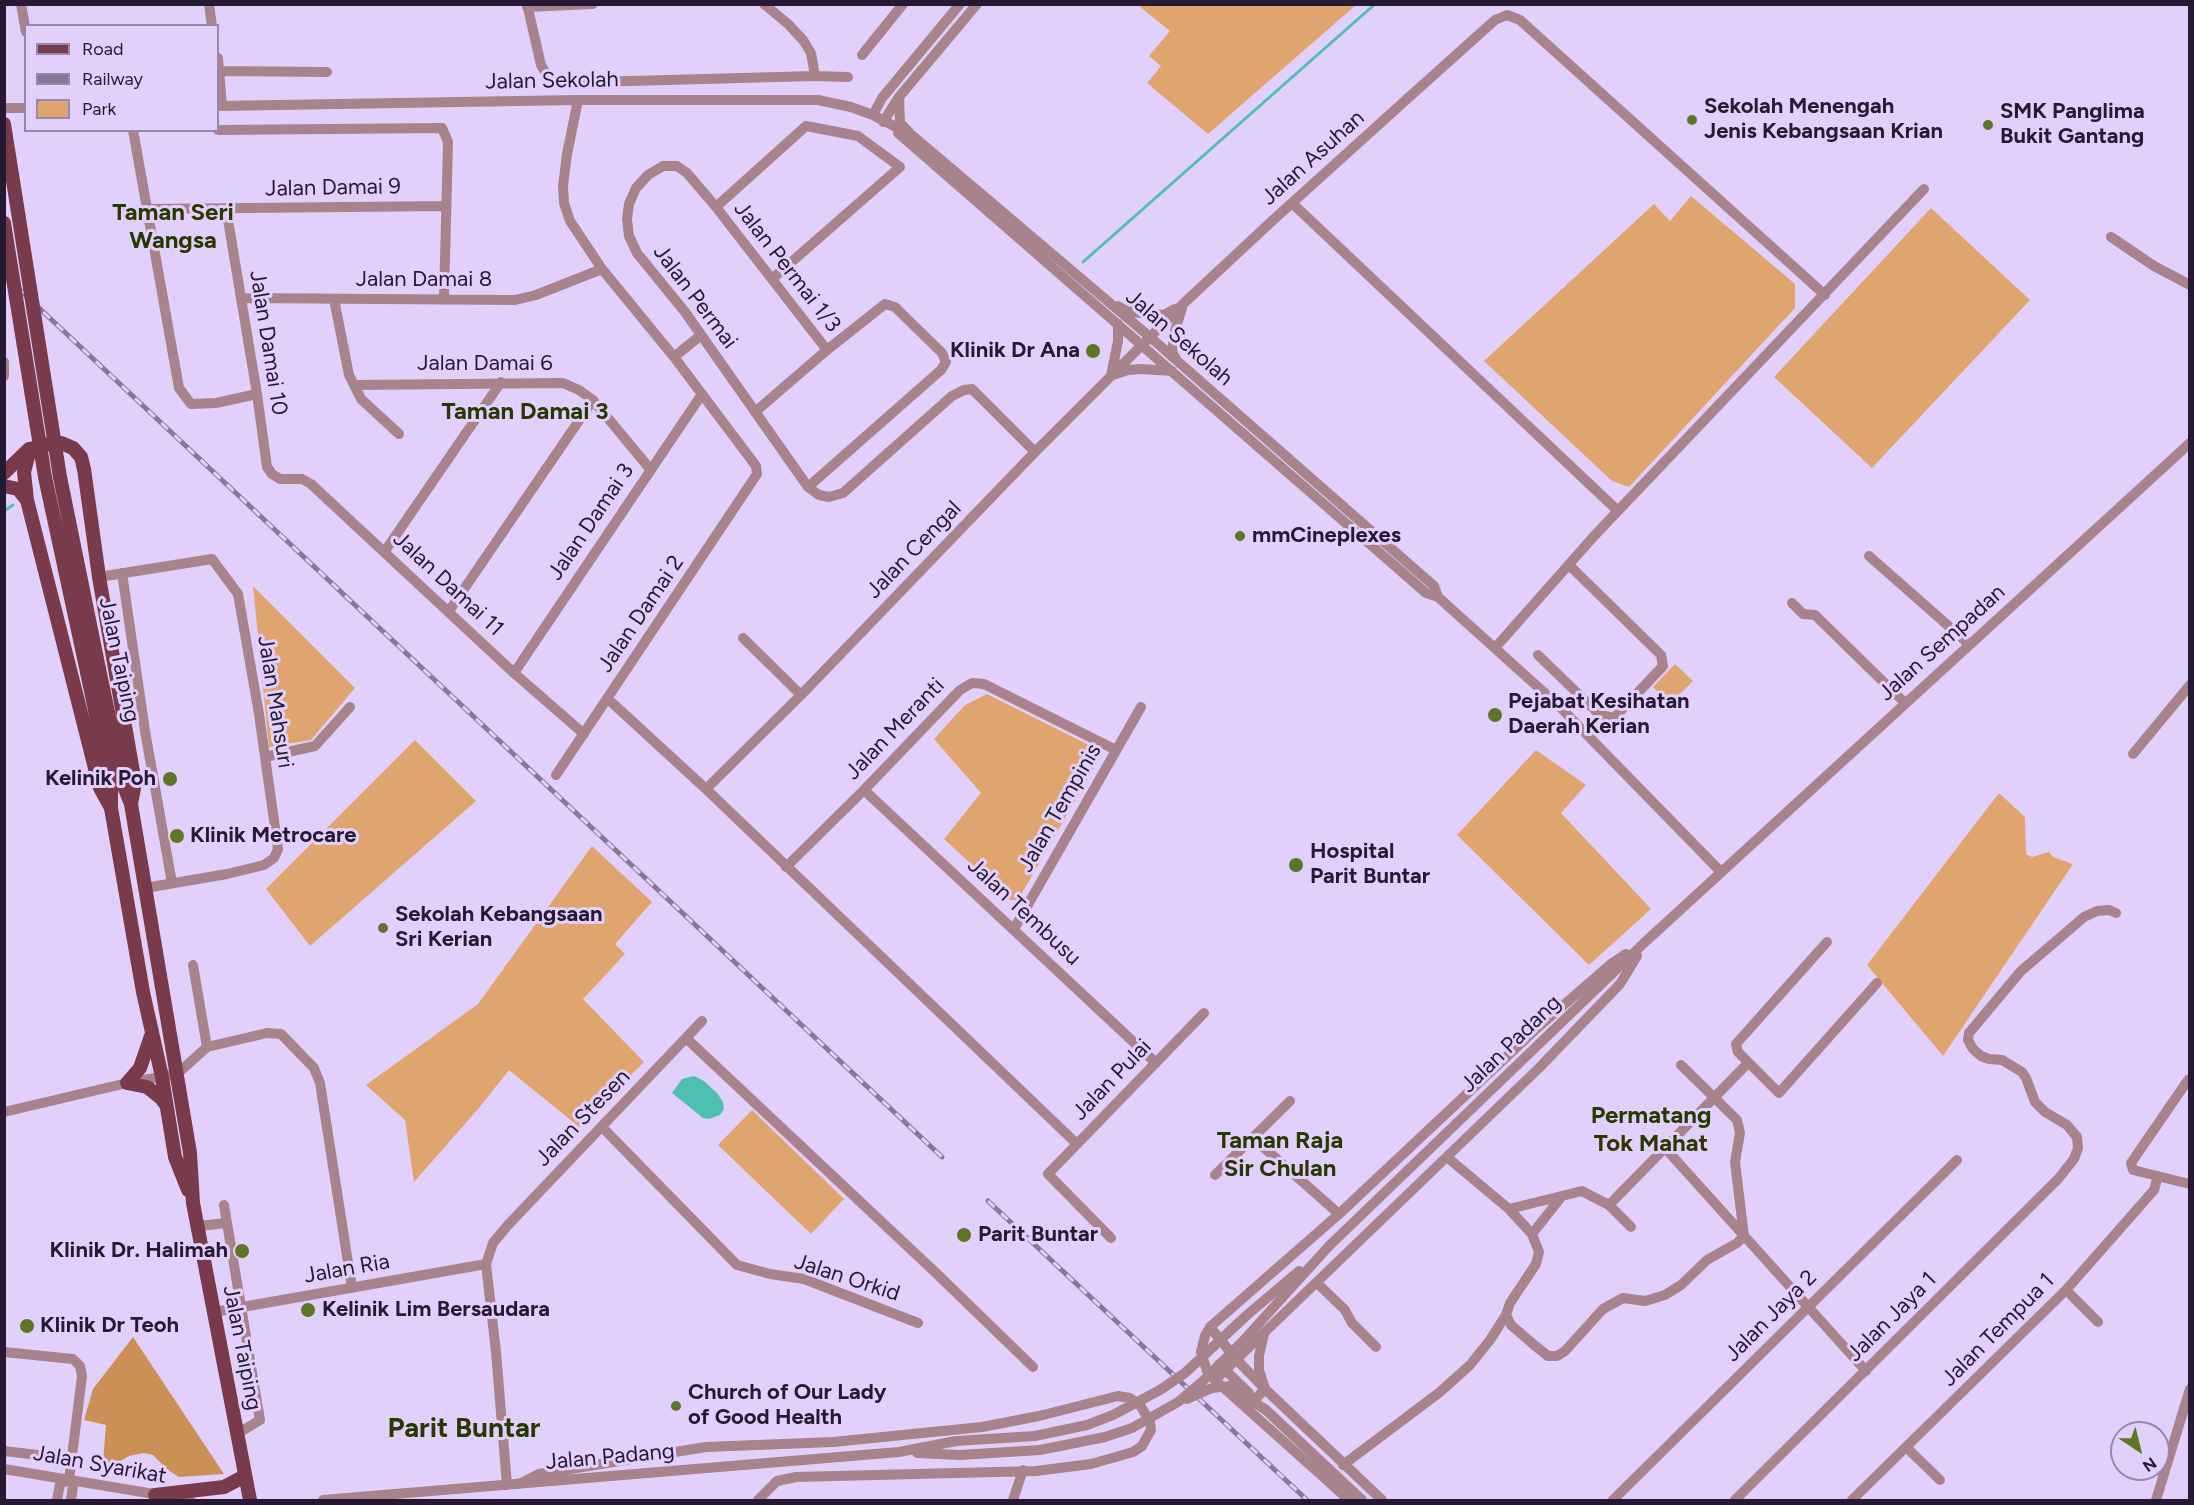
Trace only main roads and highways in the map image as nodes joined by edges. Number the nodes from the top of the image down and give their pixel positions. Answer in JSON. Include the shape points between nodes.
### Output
{"nodes":[{"id":1,"x":4,"y":124,"type":"edge"},
{"id":2,"x":4,"y":223,"type":"edge"},
{"id":3,"x":30,"y":449,"type":"junction"},
{"id":4,"x":4,"y":473,"type":"edge"},
{"id":5,"x":4,"y":486,"type":"edge"},
{"id":6,"x":27,"y":500,"type":"junction"},
{"id":7,"x":93,"y":671,"type":"junction"},
{"id":8,"x":131,"y":804,"type":"junction"},
{"id":9,"x":111,"y":808,"type":"junction"},
{"id":10,"x":151,"y":1033,"type":"junction"},
{"id":11,"x":167,"y":1107,"type":"junction"},
{"id":12,"x":193,"y":1203,"type":"junction"},
{"id":13,"x":245,"y":1476,"type":"junction"},
{"id":14,"x":155,"y":1494,"type":"road end"},
{"id":15,"x":250,"y":1500,"type":"edge"}],
"edges":[{"from":1,"to":7,"type":"main road","name":"Jalan Taiping","bridge":true},
{"from":2,"to":7,"type":"main road","name":"Jalan Taiping","bridge":true,"via":[[45,477]]},
{"from":3,"to":4,"type":"main road"},
{"from":3,"to":6,"type":"main road","via":[[24,472]]},
{"from":3,"to":8,"type":"main road","via":[[61,443],[73,448],[81,458],[135,783]]},
{"from":5,"to":6,"type":"main road","via":[[18,489]]},
{"from":6,"to":9,"type":"main road","via":[[100,788]]},
{"from":7,"to":8,"type":"main road","name":"Jalan Taiping"},
{"from":7,"to":9,"type":"main road","name":"Jalan Taiping"},
{"from":8,"to":12,"type":"main road","name":"Jalan Taiping","via":[[190,1153]]},
{"from":9,"to":10,"type":"main road","name":"Jalan Taiping"},
{"from":10,"to":11,"type":"main road","name":"Jalan Taiping"},
{"from":10,"to":11,"type":"main road","via":[[140,1068],[127,1083],[147,1087]]},
{"from":11,"to":12,"type":"main road","name":"Jalan Taiping","via":[[175,1157]]},
{"from":12,"to":13,"type":"main road","name":"Jalan Taiping"},
{"from":13,"to":14,"type":"main road","via":[[224,1486]]},
{"from":13,"to":15,"type":"main road","name":"Jalan Taiping"}]}
